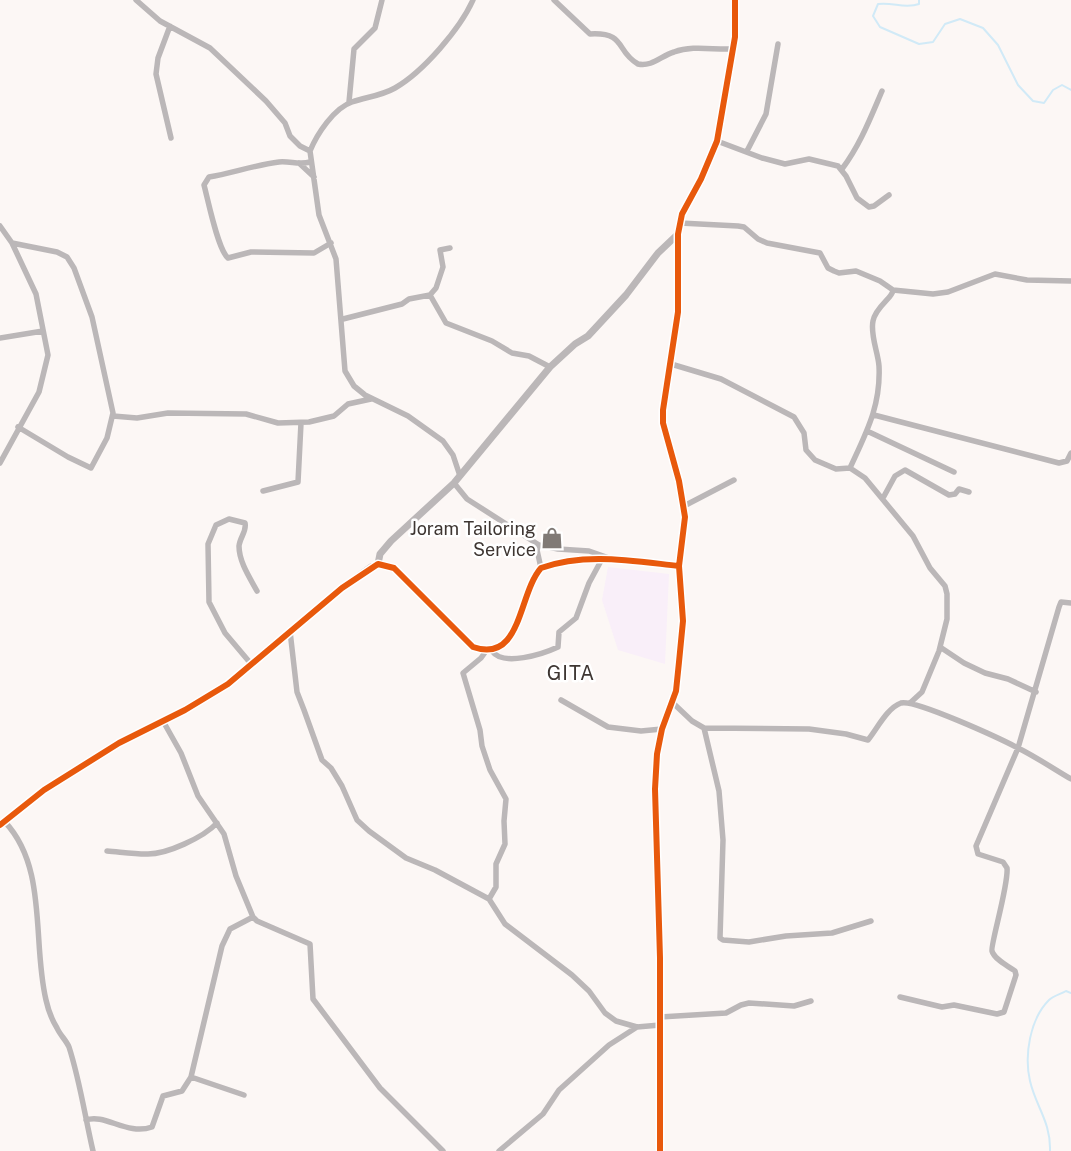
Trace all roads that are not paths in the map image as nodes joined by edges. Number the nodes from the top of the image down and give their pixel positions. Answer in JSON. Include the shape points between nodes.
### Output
{"nodes":[{"id":1,"x":136,"y":0,"type":"edge"},
{"id":2,"x":382,"y":0,"type":"edge"},
{"id":3,"x":473,"y":0,"type":"edge"},
{"id":4,"x":554,"y":0,"type":"edge"},
{"id":5,"x":735,"y":0,"type":"edge"},
{"id":6,"x":170,"y":26,"type":"junction"},
{"id":7,"x":778,"y":44,"type":"dead end"},
{"id":8,"x":732,"y":49,"type":"junction"},
{"id":9,"x":882,"y":91,"type":"dead end"},
{"id":10,"x":349,"y":102,"type":"junction"},
{"id":11,"x":171,"y":138,"type":"dead end"},
{"id":12,"x":717,"y":141,"type":"junction"},
{"id":13,"x":310,"y":150,"type":"junction"},
{"id":14,"x":747,"y":151,"type":"junction"},
{"id":15,"x":310,"y":162,"type":"junction"},
{"id":16,"x":299,"y":164,"type":"junction"},
{"id":17,"x":842,"y":169,"type":"junction"},
{"id":18,"x":314,"y":177,"type":"junction"},
{"id":19,"x":889,"y":195,"type":"dead end"},
{"id":20,"x":680,"y":223,"type":"junction"},
{"id":21,"x":0,"y":226,"type":"edge"},
{"id":22,"x":678,"y":234,"type":"junction"},
{"id":23,"x":12,"y":243,"type":"junction"},
{"id":24,"x":331,"y":243,"type":"junction"},
{"id":25,"x":450,"y":248,"type":"dead end"},
{"id":26,"x":1071,"y":281,"type":"edge"},
{"id":27,"x":893,"y":290,"type":"junction"},
{"id":28,"x":430,"y":295,"type":"junction"},
{"id":29,"x":343,"y":319,"type":"junction"},
{"id":30,"x":43,"y":331,"type":"junction"},
{"id":31,"x":0,"y":338,"type":"edge"},
{"id":32,"x":671,"y":364,"type":"junction"},
{"id":33,"x":550,"y":367,"type":"junction"},
{"id":34,"x":371,"y":399,"type":"junction"},
{"id":35,"x":874,"y":415,"type":"junction"},
{"id":36,"x":113,"y":416,"type":"junction"},
{"id":37,"x":301,"y":423,"type":"junction"},
{"id":38,"x":18,"y":427,"type":"junction"},
{"id":39,"x":867,"y":431,"type":"junction"},
{"id":40,"x":1071,"y":453,"type":"edge"},
{"id":41,"x":0,"y":463,"type":"edge"},
{"id":42,"x":850,"y":468,"type":"junction"},
{"id":43,"x":954,"y":472,"type":"dead end"},
{"id":44,"x":460,"y":476,"type":"junction"},
{"id":45,"x":734,"y":480,"type":"dead end"},
{"id":46,"x":454,"y":484,"type":"junction"},
{"id":47,"x":263,"y":491,"type":"dead end"},
{"id":48,"x":969,"y":492,"type":"dead end"},
{"id":49,"x":883,"y":498,"type":"junction"},
{"id":50,"x":684,"y":506,"type":"junction"},
{"id":51,"x":539,"y":544,"type":"junction"},
{"id":52,"x":602,"y":559,"type":"junction"},
{"id":53,"x":613,"y":560,"type":"junction"},
{"id":54,"x":374,"y":565,"type":"junction"},
{"id":55,"x":679,"y":566,"type":"junction"},
{"id":56,"x":541,"y":568,"type":"junction"},
{"id":57,"x":257,"y":591,"type":"dead end"},
{"id":58,"x":1071,"y":603,"type":"edge"},
{"id":59,"x":290,"y":631,"type":"junction"},
{"id":60,"x":940,"y":647,"type":"junction"},
{"id":61,"x":489,"y":651,"type":"junction"},
{"id":62,"x":252,"y":665,"type":"junction"},
{"id":63,"x":1036,"y":692,"type":"junction"},
{"id":64,"x":561,"y":700,"type":"dead end"},
{"id":65,"x":673,"y":703,"type":"junction"},
{"id":66,"x":910,"y":703,"type":"junction"},
{"id":67,"x":163,"y":721,"type":"junction"},
{"id":68,"x":662,"y":728,"type":"junction"},
{"id":69,"x":704,"y":728,"type":"junction"},
{"id":70,"x":1018,"y":748,"type":"junction"},
{"id":71,"x":1071,"y":779,"type":"edge"},
{"id":72,"x":217,"y":823,"type":"junction"},
{"id":73,"x":3,"y":824,"type":"edge"},
{"id":74,"x":107,"y":851,"type":"dead end"},
{"id":75,"x":489,"y":899,"type":"junction"},
{"id":76,"x":253,"y":917,"type":"junction"},
{"id":77,"x":871,"y":921,"type":"dead end"},
{"id":78,"x":900,"y":997,"type":"dead end"},
{"id":79,"x":811,"y":1001,"type":"dead end"},
{"id":80,"x":660,"y":1021,"type":"junction"},
{"id":81,"x":637,"y":1027,"type":"junction"},
{"id":82,"x":191,"y":1077,"type":"junction"},
{"id":83,"x":244,"y":1095,"type":"dead end"},
{"id":84,"x":86,"y":1120,"type":"junction"},
{"id":85,"x":93,"y":1151,"type":"edge"},
{"id":86,"x":443,"y":1151,"type":"edge"},
{"id":87,"x":499,"y":1151,"type":"edge"},
{"id":88,"x":660,"y":1151,"type":"edge"}],
"edges":[{"from":1,"to":6,"type":"street"},
{"from":2,"to":10,"type":"street","via":[[375,28],[354,49]]},
{"from":3,"to":10,"type":"street","via":[[445,45],[411,76],[383,94]]},
{"from":4,"to":8,"type":"street","via":[[590,34],[614,38],[638,64],[646,65],[686,48]]},
{"from":5,"to":8,"type":"street"},
{"from":6,"to":11,"type":"street","via":[[158,58],[156,74]]},
{"from":6,"to":13,"type":"street","via":[[210,48],[266,101],[285,123],[290,136]]},
{"from":7,"to":14,"type":"street","via":[[766,114]]},
{"from":8,"to":12,"type":"street"},
{"from":9,"to":17,"type":"street","via":[[868,127]]},
{"from":10,"to":13,"type":"street","via":[[332,118]]},
{"from":12,"to":14,"type":"street"},
{"from":12,"to":20,"type":"street"},
{"from":13,"to":15,"type":"street"},
{"from":14,"to":17,"type":"street","via":[[785,164],[809,159]]},
{"from":15,"to":16,"type":"street"},
{"from":15,"to":18,"type":"street"},
{"from":16,"to":18,"type":"street"},
{"from":16,"to":24,"type":"street","via":[[276,162],[206,179],[204,185],[224,253],[228,258],[251,252],[314,253]]},
{"from":17,"to":19,"type":"street","via":[[858,198],[869,207]]},
{"from":18,"to":24,"type":"street","via":[[319,215]]},
{"from":20,"to":22,"type":"street"},
{"from":20,"to":27,"type":"street","via":[[744,228],[767,243],[820,253],[828,268],[839,273],[856,271]]},
{"from":21,"to":23,"type":"street"},
{"from":22,"to":32,"type":"street","via":[[680,284]]},
{"from":22,"to":33,"type":"street","via":[[588,336]]},
{"from":23,"to":30,"type":"street","via":[[36,294]]},
{"from":23,"to":36,"type":"street","via":[[57,252],[74,268],[92,317]]},
{"from":24,"to":29,"type":"street"},
{"from":25,"to":28,"type":"street","via":[[440,250],[443,267]]},
{"from":26,"to":27,"type":"street","via":[[1027,280],[995,274],[948,292],[933,294]]},
{"from":27,"to":35,"type":"street","via":[[891,296],[881,303],[872,322],[879,368]]},
{"from":28,"to":29,"type":"street","via":[[409,298],[402,304]]},
{"from":28,"to":33,"type":"street","via":[[446,322]]},
{"from":29,"to":34,"type":"street","via":[[345,371],[354,386]]},
{"from":30,"to":31,"type":"street"},
{"from":30,"to":38,"type":"street","via":[[48,355],[46,368],[39,392]]},
{"from":32,"to":42,"type":"street","via":[[721,379],[774,405],[794,417],[804,434],[806,450],[815,460],[836,469]]},
{"from":32,"to":50,"type":"street","via":[[663,423]]},
{"from":33,"to":44,"type":"street"},
{"from":34,"to":37,"type":"street","via":[[348,404],[334,416]]},
{"from":34,"to":44,"type":"street","via":[[408,416],[443,441],[453,455]]},
{"from":35,"to":39,"type":"street"},
{"from":35,"to":40,"type":"street","via":[[1059,463],[1067,461]]},
{"from":36,"to":37,"type":"street","via":[[246,414],[278,423]]},
{"from":36,"to":38,"type":"street","via":[[108,438],[91,468]]},
{"from":37,"to":47,"type":"street","via":[[298,482]]},
{"from":38,"to":41,"type":"street"},
{"from":39,"to":42,"type":"street"},
{"from":39,"to":43,"type":"street"},
{"from":42,"to":49,"type":"street","via":[[865,478]]},
{"from":44,"to":46,"type":"street"},
{"from":45,"to":50,"type":"street"},
{"from":46,"to":51,"type":"street","via":[[467,499]]},
{"from":46,"to":54,"type":"street","via":[[391,541]]},
{"from":48,"to":49,"type":"street","via":[[959,489],[949,495],[905,470],[896,476]]},
{"from":49,"to":60,"type":"street","via":[[913,536],[930,568],[945,586],[948,594],[947,619]]},
{"from":50,"to":55,"type":"street"},
{"from":51,"to":53,"type":"street","via":[[589,551]]},
{"from":51,"to":56,"type":"street"},
{"from":52,"to":53,"type":"street"},
{"from":52,"to":56,"type":"street","via":[[577,560]]},
{"from":52,"to":61,"type":"street","via":[[576,618],[559,632],[558,647],[513,659],[502,659]]},
{"from":53,"to":55,"type":"street"},
{"from":54,"to":59,"type":"street"},
{"from":54,"to":61,"type":"street","via":[[394,568],[473,647]]},
{"from":55,"to":65,"type":"street","via":[[682,621]]},
{"from":56,"to":61,"type":"street","via":[[528,589],[515,629],[503,645]]},
{"from":57,"to":62,"type":"street","via":[[240,555],[245,522],[229,519],[216,525],[208,544],[209,602],[225,633]]},
{"from":58,"to":63,"type":"street","via":[[1061,602],[1059,607]]},
{"from":59,"to":62,"type":"street"},
{"from":59,"to":75,"type":"street","via":[[297,692],[322,760],[342,786],[357,820],[368,832],[406,858]]},
{"from":60,"to":63,"type":"street","via":[[985,673],[1008,678]]},
{"from":60,"to":66,"type":"street","via":[[922,692]]},
{"from":61,"to":75,"type":"street","via":[[463,673],[490,770],[506,799],[505,844],[496,864],[496,887]]},
{"from":62,"to":67,"type":"street","via":[[228,684]]},
{"from":63,"to":70,"type":"street"},
{"from":64,"to":68,"type":"street","via":[[608,727],[641,731]]},
{"from":65,"to":68,"type":"street"},
{"from":65,"to":69,"type":"street"},
{"from":66,"to":69,"type":"street","via":[[892,709],[868,740],[810,729]]},
{"from":66,"to":70,"type":"street"},
{"from":67,"to":72,"type":"street","via":[[182,753],[198,796]]},
{"from":67,"to":73,"type":"street","via":[[119,743],[44,790]]},
{"from":68,"to":80,"type":"street","via":[[655,789]]},
{"from":69,"to":77,"type":"street","via":[[719,791],[723,840],[720,938],[749,942],[832,933]]},
{"from":70,"to":71,"type":"street"},
{"from":70,"to":78,"type":"street","via":[[976,851],[1004,862],[1007,868],[999,921],[991,948],[993,954],[1016,974],[1004,1012],[997,1014],[954,1005],[942,1007]]},
{"from":72,"to":74,"type":"street","via":[[209,832],[161,852],[148,855]]},
{"from":72,"to":76,"type":"street","via":[[224,834],[236,876]]},
{"from":73,"to":84,"type":"street","via":[[20,842],[33,876],[46,1000],[56,1027],[68,1045]]},
{"from":75,"to":81,"type":"street","via":[[505,924],[572,975],[605,1013],[621,1023]]},
{"from":76,"to":82,"type":"street","via":[[230,930],[222,946]]},
{"from":76,"to":86,"type":"street","via":[[310,944],[312,999],[380,1088]]},
{"from":79,"to":80,"type":"street","via":[[794,1006],[749,1003],[726,1013]]},
{"from":80,"to":81,"type":"street"},
{"from":80,"to":88,"type":"street"},
{"from":81,"to":87,"type":"street","via":[[610,1045],[559,1090],[543,1114]]},
{"from":82,"to":83,"type":"street"},
{"from":82,"to":84,"type":"street","via":[[182,1091],[163,1096],[152,1127],[127,1129],[97,1119]]},
{"from":84,"to":85,"type":"street"}]}
